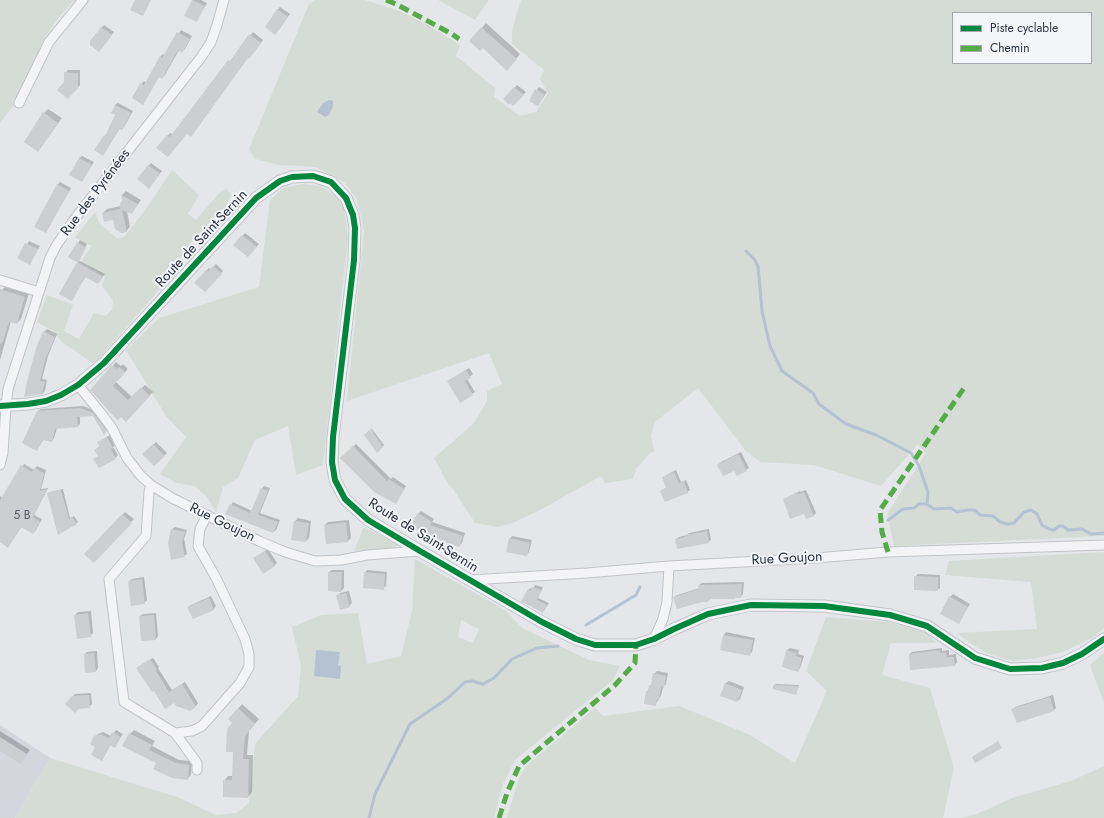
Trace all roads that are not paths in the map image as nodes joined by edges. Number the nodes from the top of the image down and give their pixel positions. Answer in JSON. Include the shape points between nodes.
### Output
{"nodes":[{"id":1,"x":83,"y":0,"type":"edge"},
{"id":2,"x":224,"y":0,"type":"edge"},
{"id":3,"x":19,"y":103,"type":"dead end"},
{"id":4,"x":0,"y":280,"type":"edge"},
{"id":5,"x":39,"y":292,"type":"junction"},
{"id":6,"x":78,"y":385,"type":"junction"},
{"id":7,"x":3,"y":406,"type":"edge"},
{"id":8,"x":0,"y":465,"type":"edge"},
{"id":9,"x":151,"y":485,"type":"junction"},
{"id":10,"x":207,"y":515,"type":"junction"},
{"id":11,"x":1104,"y":545,"type":"edge"},
{"id":12,"x":420,"y":551,"type":"junction"},
{"id":13,"x":669,"y":566,"type":"junction"},
{"id":14,"x":470,"y":580,"type":"junction"},
{"id":15,"x":654,"y":639,"type":"junction"},
{"id":16,"x":1104,"y":639,"type":"edge"},
{"id":17,"x":175,"y":733,"type":"junction"},
{"id":18,"x":197,"y":770,"type":"dead end"}],
"edges":[{"from":1,"to":3,"type":"street","via":[[49,42]]},
{"from":2,"to":5,"type":"street","name":"Rue des Pyrénées","via":[[211,42],[64,233],[50,258]]},
{"from":4,"to":5,"type":"street"},
{"from":5,"to":7,"type":"street","name":"Rue des Pyrénées"},
{"from":6,"to":7,"type":"street","name":"Route de Saint-Sernin","via":[[46,401]]},
{"from":6,"to":9,"type":"street","name":"Rue Goujon","via":[[112,428],[127,458]]},
{"from":6,"to":12,"type":"street","name":"Route de Saint-Sernin","via":[[104,363],[256,198],[280,181],[292,177],[314,176],[331,182],[346,198],[355,228],[354,260],[333,437],[332,462],[335,480],[345,499],[368,520]]},
{"from":7,"to":8,"type":"street","name":"Rue des Pyrénées","via":[[3,453]]},
{"from":9,"to":10,"type":"street","name":"Rue Goujon"},
{"from":9,"to":17,"type":"street","via":[[146,536],[109,580],[124,702]]},
{"from":10,"to":12,"type":"street","name":"Rue Goujon","via":[[259,541],[315,561]]},
{"from":10,"to":17,"type":"street","via":[[200,529],[198,546],[245,639],[249,667],[240,684],[202,726],[192,731]]},
{"from":11,"to":13,"type":"street","name":"Rue Goujon","via":[[888,552]]},
{"from":12,"to":14,"type":"street","name":"Route de Saint-Sernin"},
{"from":13,"to":14,"type":"street","name":"Rue Goujon"},
{"from":13,"to":15,"type":"street","via":[[667,602]]},
{"from":14,"to":15,"type":"street","name":"Route de Saint-Sernin","via":[[576,640],[595,645],[618,646],[636,645]]},
{"from":15,"to":16,"type":"street","name":"Route de Saint-Sernin","via":[[708,614],[751,605],[824,606],[890,615],[927,626],[975,658],[1010,669],[1042,668],[1062,663],[1082,654]]},
{"from":17,"to":18,"type":"street","via":[[197,763]]}]}
